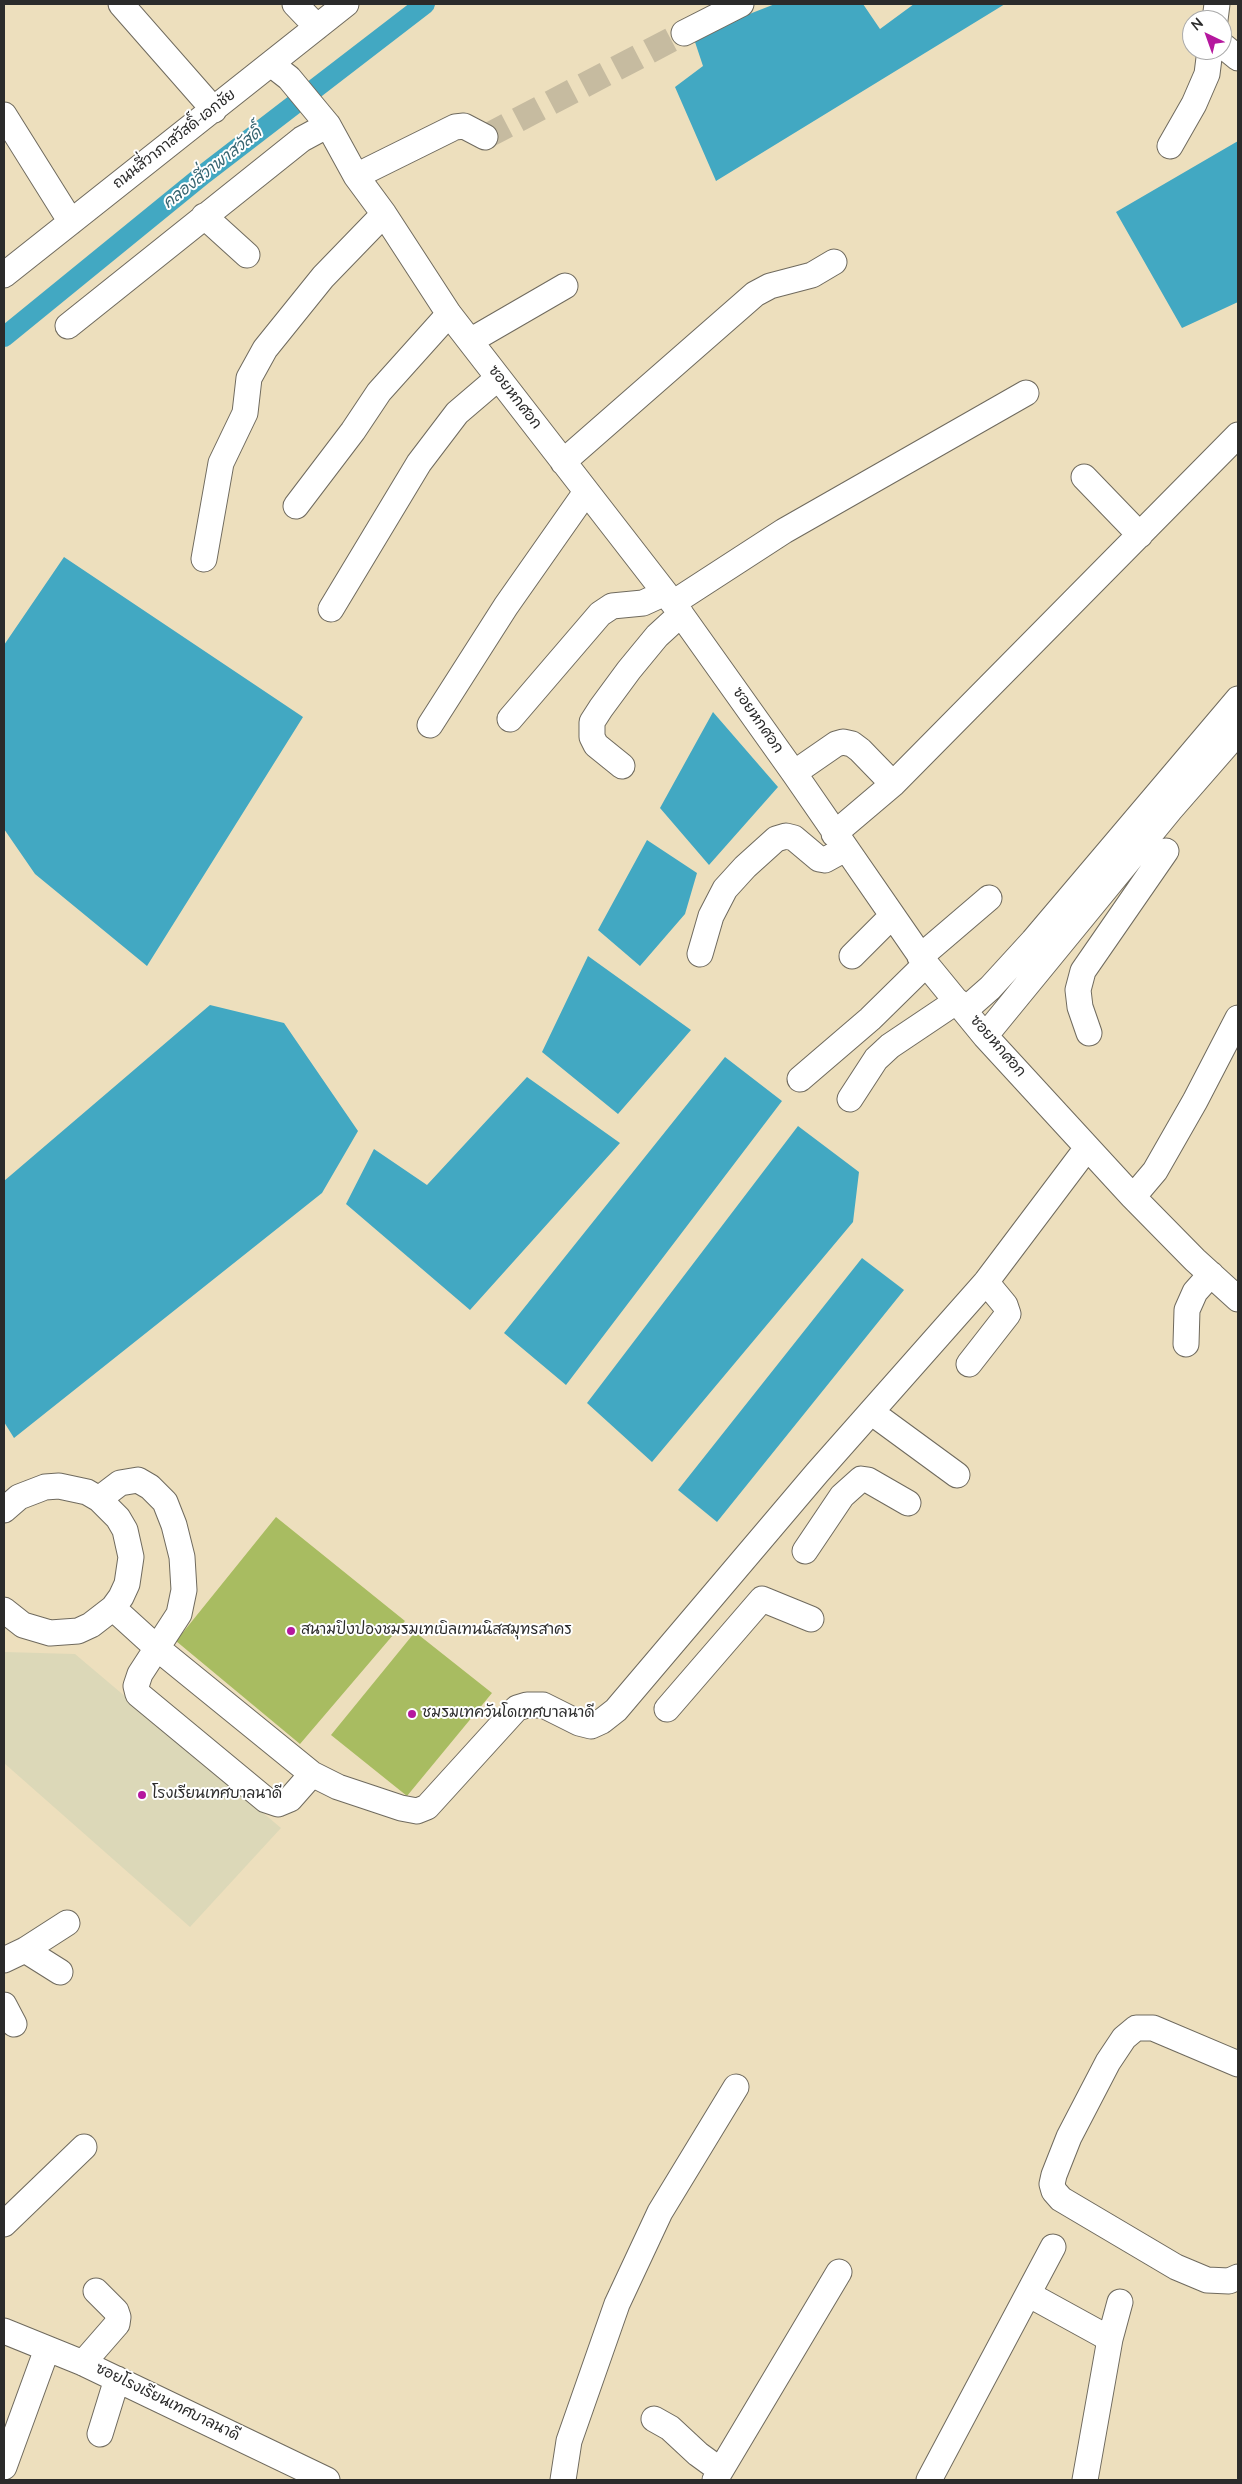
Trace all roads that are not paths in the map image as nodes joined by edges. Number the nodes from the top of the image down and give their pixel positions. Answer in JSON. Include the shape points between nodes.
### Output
{"nodes":[{"id":1,"x":121,"y":4,"type":"edge"},
{"id":2,"x":295,"y":4,"type":"edge"},
{"id":3,"x":346,"y":4,"type":"edge"},
{"id":4,"x":741,"y":4,"type":"edge"},
{"id":5,"x":317,"y":27,"type":"junction"},
{"id":6,"x":684,"y":33,"type":"tunnel mouth"},
{"id":7,"x":1209,"y":60,"type":"edge"},
{"id":8,"x":280,"y":71,"type":"junction"},
{"id":9,"x":214,"y":110,"type":"junction"},
{"id":10,"x":4,"y":115,"type":"edge"},
{"id":11,"x":322,"y":118,"type":"junction"},
{"id":12,"x":485,"y":137,"type":"dead end"},
{"id":13,"x":1170,"y":146,"type":"dead end"},
{"id":14,"x":356,"y":176,"type":"junction"},
{"id":15,"x":384,"y":214,"type":"junction"},
{"id":16,"x":204,"y":216,"type":"junction"},
{"id":17,"x":71,"y":222,"type":"junction"},
{"id":18,"x":247,"y":255,"type":"dead end"},
{"id":19,"x":834,"y":262,"type":"dead end"},
{"id":20,"x":4,"y":275,"type":"edge"},
{"id":21,"x":565,"y":286,"type":"dead end"},
{"id":22,"x":450,"y":314,"type":"junction"},
{"id":23,"x":68,"y":326,"type":"dead end"},
{"id":24,"x":470,"y":341,"type":"junction"},
{"id":25,"x":498,"y":378,"type":"junction"},
{"id":26,"x":1026,"y":393,"type":"dead end"},
{"id":27,"x":1238,"y":435,"type":"edge"},
{"id":28,"x":563,"y":462,"type":"junction"},
{"id":29,"x":1084,"y":478,"type":"dead end"},
{"id":30,"x":586,"y":492,"type":"junction"},
{"id":31,"x":296,"y":506,"type":"dead end"},
{"id":32,"x":1140,"y":535,"type":"junction"},
{"id":33,"x":204,"y":559,"type":"dead end"},
{"id":34,"x":675,"y":601,"type":"junction"},
{"id":35,"x":330,"y":609,"type":"dead end"},
{"id":36,"x":1238,"y":699,"type":"edge"},
{"id":37,"x":510,"y":719,"type":"dead end"},
{"id":38,"x":430,"y":725,"type":"dead end"},
{"id":39,"x":1238,"y":732,"type":"edge"},
{"id":40,"x":808,"y":764,"type":"junction"},
{"id":41,"x":622,"y":766,"type":"dead end"},
{"id":42,"x":893,"y":784,"type":"junction"},
{"id":43,"x":847,"y":830,"type":"junction"},
{"id":44,"x":1166,"y":851,"type":"dead end"},
{"id":45,"x":989,"y":898,"type":"dead end"},
{"id":46,"x":891,"y":916,"type":"junction"},
{"id":47,"x":1055,"y":950,"type":"junction"},
{"id":48,"x":700,"y":954,"type":"dead end"},
{"id":49,"x":852,"y":956,"type":"dead end"},
{"id":50,"x":925,"y":957,"type":"junction"},
{"id":51,"x":1083,"y":971,"type":"junction"},
{"id":52,"x":972,"y":1000,"type":"junction"},
{"id":53,"x":1238,"y":1018,"type":"edge"},
{"id":54,"x":996,"y":1023,"type":"junction"},
{"id":55,"x":1089,"y":1033,"type":"dead end"},
{"id":56,"x":800,"y":1079,"type":"dead end"},
{"id":57,"x":850,"y":1099,"type":"dead end"},
{"id":58,"x":1087,"y":1148,"type":"junction"},
{"id":59,"x":1143,"y":1184,"type":"junction"},
{"id":60,"x":1211,"y":1274,"type":"junction"},
{"id":61,"x":986,"y":1282,"type":"junction"},
{"id":62,"x":1238,"y":1298,"type":"edge"},
{"id":63,"x":1186,"y":1344,"type":"dead end"},
{"id":64,"x":969,"y":1364,"type":"dead end"},
{"id":65,"x":871,"y":1412,"type":"junction"},
{"id":66,"x":817,"y":1473,"type":"junction"},
{"id":67,"x":957,"y":1475,"type":"dead end"},
{"id":68,"x":842,"y":1496,"type":"junction"},
{"id":69,"x":99,"y":1499,"type":"junction"},
{"id":70,"x":908,"y":1503,"type":"dead end"},
{"id":71,"x":4,"y":1510,"type":"edge"},
{"id":72,"x":805,"y":1551,"type":"dead end"},
{"id":73,"x":729,"y":1578,"type":"junction"},
{"id":74,"x":762,"y":1599,"type":"junction"},
{"id":75,"x":113,"y":1608,"type":"junction"},
{"id":76,"x":4,"y":1610,"type":"edge"},
{"id":77,"x":811,"y":1619,"type":"dead end"},
{"id":78,"x":157,"y":1648,"type":"junction"},
{"id":79,"x":667,"y":1709,"type":"dead end"},
{"id":80,"x":312,"y":1774,"type":"junction"},
{"id":81,"x":67,"y":1923,"type":"dead end"},
{"id":82,"x":15,"y":1955,"type":"edge"},
{"id":83,"x":60,"y":1972,"type":"dead end"},
{"id":84,"x":1238,"y":2064,"type":"edge"},
{"id":85,"x":736,"y":2087,"type":"dead end"},
{"id":86,"x":84,"y":2147,"type":"dead end"},
{"id":87,"x":4,"y":2224,"type":"edge"},
{"id":88,"x":1053,"y":2247,"type":"dead end"},
{"id":89,"x":839,"y":2272,"type":"dead end"},
{"id":90,"x":1238,"y":2278,"type":"edge"},
{"id":91,"x":96,"y":2291,"type":"dead end"},
{"id":92,"x":1028,"y":2294,"type":"junction"},
{"id":93,"x":1120,"y":2302,"type":"dead end"},
{"id":94,"x":4,"y":2332,"type":"edge"},
{"id":95,"x":1110,"y":2339,"type":"junction"},
{"id":96,"x":47,"y":2349,"type":"junction"},
{"id":97,"x":84,"y":2363,"type":"junction"},
{"id":98,"x":117,"y":2379,"type":"junction"},
{"id":99,"x":654,"y":2420,"type":"dead end"},
{"id":100,"x":100,"y":2434,"type":"dead end"},
{"id":101,"x":4,"y":2467,"type":"edge"},
{"id":102,"x":718,"y":2475,"type":"edge"},
{"id":103,"x":327,"y":2480,"type":"edge"},
{"id":104,"x":563,"y":2480,"type":"edge"},
{"id":105,"x":929,"y":2480,"type":"edge"},
{"id":106,"x":1085,"y":2480,"type":"edge"}],
"edges":[{"from":1,"to":9,"type":"street"},
{"from":2,"to":5,"type":"street"},
{"from":3,"to":5,"type":"street","name":"ถนนสี่วาภาสวัสดิ์-เอกชัย"},
{"from":4,"to":6,"type":"street"},
{"from":5,"to":8,"type":"street","name":"ถนนสี่วาภาสวัสดิ์-เอกชัย"},
{"from":7,"to":13,"type":"street","via":[[1207,74]]},
{"from":8,"to":9,"type":"street","name":"ถนนสี่วาภาสวัสดิ์-เอกชัย"},
{"from":8,"to":11,"type":"street","name":"ซอยหกศอก"},
{"from":9,"to":17,"type":"street","name":"ถนนสี่วาภาสวัสดิ์-เอกชัย"},
{"from":10,"to":17,"type":"street"},
{"from":11,"to":14,"type":"street","name":"ซอยหกศอก"},
{"from":11,"to":16,"type":"street","via":[[302,139]]},
{"from":12,"to":14,"type":"street","via":[[464,126],[455,127]]},
{"from":14,"to":15,"type":"street","name":"ซอยหกศอก"},
{"from":15,"to":22,"type":"street","name":"ซอยหกศอก"},
{"from":15,"to":33,"type":"street","via":[[323,276],[265,348],[249,378],[245,414],[221,463]]},
{"from":16,"to":18,"type":"street"},
{"from":16,"to":23,"type":"street"},
{"from":17,"to":20,"type":"street","name":"ถนนสี่วาภาสวัสดิ์-เอกชัย"},
{"from":19,"to":28,"type":"street","via":[[812,275],[770,286],[755,294]]},
{"from":21,"to":24,"type":"street"},
{"from":22,"to":24,"type":"street","name":"ซอยหกศอก"},
{"from":22,"to":31,"type":"street","via":[[379,392]]},
{"from":24,"to":25,"type":"street","name":"ซอยหกศอก"},
{"from":25,"to":28,"type":"street","name":"ซอยหกศอก"},
{"from":25,"to":35,"type":"street","via":[[457,413],[420,463]]},
{"from":26,"to":34,"type":"street","via":[[801,521]]},
{"from":27,"to":32,"type":"street"},
{"from":28,"to":30,"type":"street","name":"ซอยหกศอก"},
{"from":29,"to":32,"type":"street"},
{"from":30,"to":34,"type":"street","name":"ซอยหกศอก"},
{"from":30,"to":38,"type":"street","via":[[506,606]]},
{"from":32,"to":42,"type":"street"},
{"from":34,"to":37,"type":"street","via":[[612,606],[600,614]]},
{"from":34,"to":40,"type":"street","name":"ซอยหกศอก"},
{"from":34,"to":41,"type":"street","via":[[657,636],[592,722],[592,737],[596,745]]},
{"from":36,"to":52,"type":"street","via":[[1033,941]]},
{"from":39,"to":47,"type":"street"},
{"from":40,"to":42,"type":"street","via":[[843,742],[852,744]]},
{"from":40,"to":43,"type":"street","name":"ซอยหกศอก"},
{"from":42,"to":43,"type":"street"},
{"from":43,"to":46,"type":"street","name":"ซอยหกศอก"},
{"from":43,"to":48,"type":"street","via":[[825,860],[794,838],[776,839],[725,889],[711,916]]},
{"from":44,"to":51,"type":"street"},
{"from":45,"to":50,"type":"street","via":[[948,932]]},
{"from":46,"to":49,"type":"street"},
{"from":46,"to":50,"type":"street","name":"ซอยหกศอก"},
{"from":47,"to":51,"type":"street"},
{"from":47,"to":54,"type":"street"},
{"from":50,"to":52,"type":"street","name":"ซอยหกศอก"},
{"from":50,"to":56,"type":"street","via":[[870,1019]]},
{"from":51,"to":55,"type":"street","via":[[1078,990]]},
{"from":52,"to":54,"type":"street","name":"ซอยหกศอก"},
{"from":52,"to":57,"type":"street","via":[[890,1046],[876,1059]]},
{"from":53,"to":59,"type":"street","via":[[1195,1101]]},
{"from":54,"to":58,"type":"street","name":"ซอยหกศอก"},
{"from":58,"to":59,"type":"street","name":"ซอยหกศอก"},
{"from":58,"to":61,"type":"street"},
{"from":59,"to":60,"type":"street","name":"ซอยหกศอก"},
{"from":60,"to":62,"type":"street","name":"ซอยหกศอก"},
{"from":60,"to":63,"type":"street","via":[[1195,1292],[1187,1310]]},
{"from":61,"to":64,"type":"street","via":[[1005,1305],[1008,1314]]},
{"from":61,"to":65,"type":"street"},
{"from":65,"to":66,"type":"street"},
{"from":65,"to":67,"type":"street"},
{"from":66,"to":68,"type":"street"},
{"from":66,"to":73,"type":"street"},
{"from":68,"to":70,"type":"street","via":[[861,1479]]},
{"from":68,"to":72,"type":"street"},
{"from":69,"to":71,"type":"street","via":[[73,1488],[45,1487],[19,1497]]},
{"from":69,"to":75,"type":"street","via":[[125,1530],[131,1557],[127,1584]]},
{"from":69,"to":78,"type":"street","via":[[120,1483],[138,1480],[165,1502],[174,1524],[182,1557],[184,1590],[179,1614]]},
{"from":73,"to":74,"type":"street"},
{"from":73,"to":80,"type":"street","via":[[632,1693],[602,1722],[591,1726],[579,1723],[543,1705],[517,1708],[427,1807],[417,1811],[401,1808],[338,1787]]},
{"from":74,"to":77,"type":"street"},
{"from":74,"to":79,"type":"street"},
{"from":75,"to":76,"type":"street","via":[[91,1625],[64,1633],[36,1631]]},
{"from":75,"to":78,"type":"street"},
{"from":78,"to":80,"type":"street"},
{"from":78,"to":80,"type":"street","via":[[140,1674],[136,1686],[138,1694],[266,1800],[278,1804],[290,1799]]},
{"from":81,"to":82,"type":"street"},
{"from":82,"to":83,"type":"street"},
{"from":84,"to":90,"type":"street","via":[[1153,2028],[1136,2028],[1124,2038],[1108,2062],[1069,2138],[1052,2184],[1061,2199],[1176,2267],[1207,2280]]},
{"from":85,"to":104,"type":"street","via":[[660,2212],[617,2304],[569,2441]]},
{"from":86,"to":87,"type":"street"},
{"from":88,"to":92,"type":"street"},
{"from":89,"to":102,"type":"street"},
{"from":91,"to":97,"type":"street","via":[[116,2311],[117,2324]]},
{"from":92,"to":95,"type":"street"},
{"from":92,"to":105,"type":"street"},
{"from":93,"to":95,"type":"street"},
{"from":94,"to":96,"type":"street","name":"ซอยโรงเรียนเทศบาลนาดี"},
{"from":95,"to":106,"type":"street"},
{"from":96,"to":97,"type":"street","name":"ซอยโรงเรียนเทศบาลนาดี"},
{"from":96,"to":101,"type":"street"},
{"from":97,"to":98,"type":"street","name":"ซอยโรงเรียนเทศบาลนาดี"},
{"from":98,"to":100,"type":"street"},
{"from":98,"to":103,"type":"street","name":"ซอยโรงเรียนเทศบาลนาดี"},
{"from":99,"to":102,"type":"street","via":[[670,2428]]}]}
